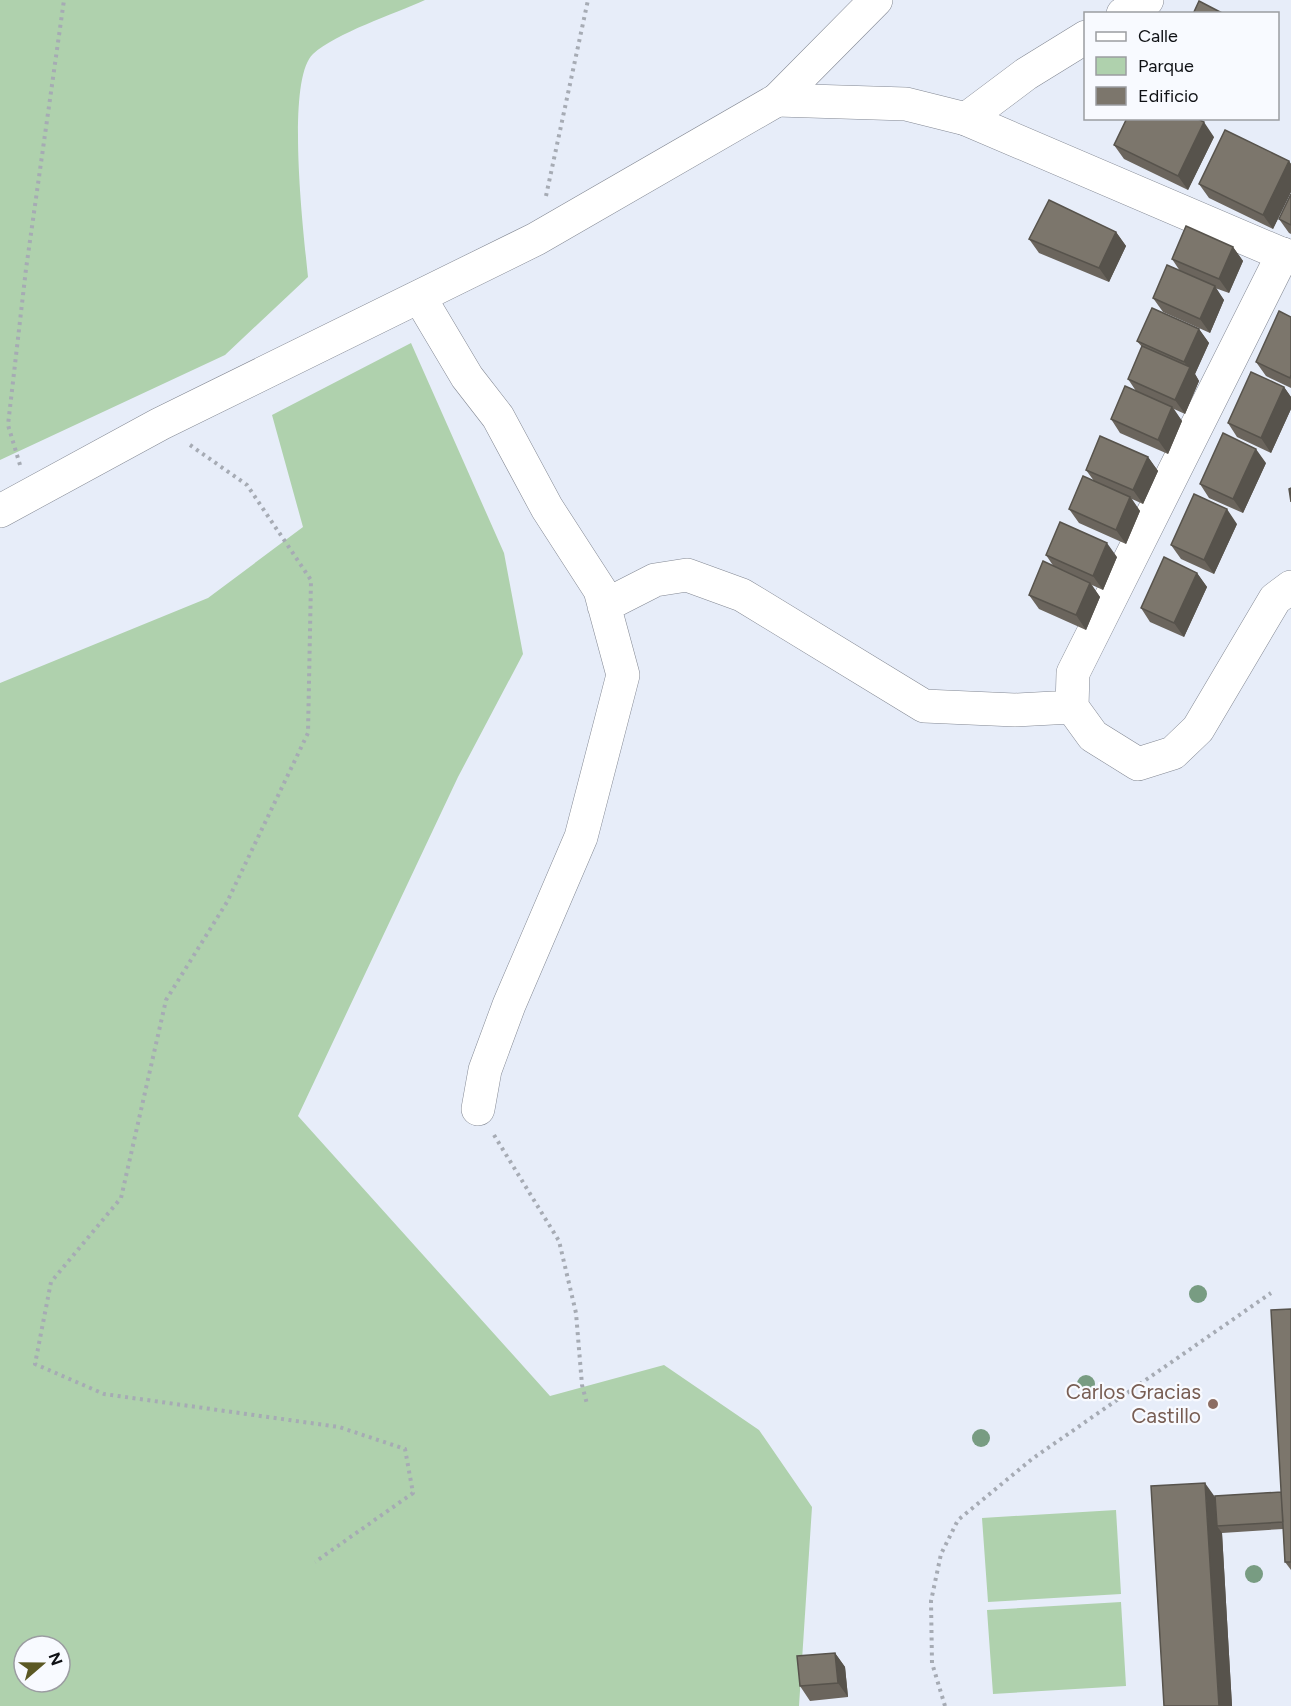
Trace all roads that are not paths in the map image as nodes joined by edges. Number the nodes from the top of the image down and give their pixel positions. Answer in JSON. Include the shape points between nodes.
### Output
{"nodes":[{"id":1,"x":876,"y":0,"type":"edge"},
{"id":2,"x":1147,"y":0,"type":"edge"},
{"id":3,"x":1126,"y":12,"type":"edge"},
{"id":4,"x":1084,"y":38,"type":"edge"},
{"id":5,"x":777,"y":100,"type":"junction"},
{"id":6,"x":966,"y":119,"type":"junction"},
{"id":7,"x":1287,"y":256,"type":"edge"},
{"id":8,"x":420,"y":298,"type":"junction"},
{"id":9,"x":0,"y":512,"type":"edge"},
{"id":10,"x":1291,"y":586,"type":"edge"},
{"id":11,"x":604,"y":606,"type":"junction"},
{"id":12,"x":1072,"y":707,"type":"junction"},
{"id":13,"x":478,"y":1109,"type":"road end"}],
"edges":[{"from":1,"to":5,"type":"street"},
{"from":2,"to":3,"type":"street"},
{"from":4,"to":6,"type":"street","via":[[1026,74]]},
{"from":5,"to":6,"type":"street","via":[[906,104]]},
{"from":5,"to":8,"type":"street","via":[[536,239]]},
{"from":6,"to":7,"type":"street"},
{"from":7,"to":12,"type":"street","via":[[1073,673]]},
{"from":8,"to":9,"type":"street","via":[[160,424]]},
{"from":8,"to":11,"type":"street","via":[[467,377],[515,446],[547,508],[600,590]]},
{"from":10,"to":12,"type":"street","via":[[1275,599],[1198,729],[1173,753],[1138,764],[1093,736]]},
{"from":11,"to":12,"type":"street","via":[[655,580],[687,575],[742,595],[924,706],[1015,710]]},
{"from":11,"to":13,"type":"street","via":[[623,675],[581,837],[509,1005],[485,1070]]}]}
